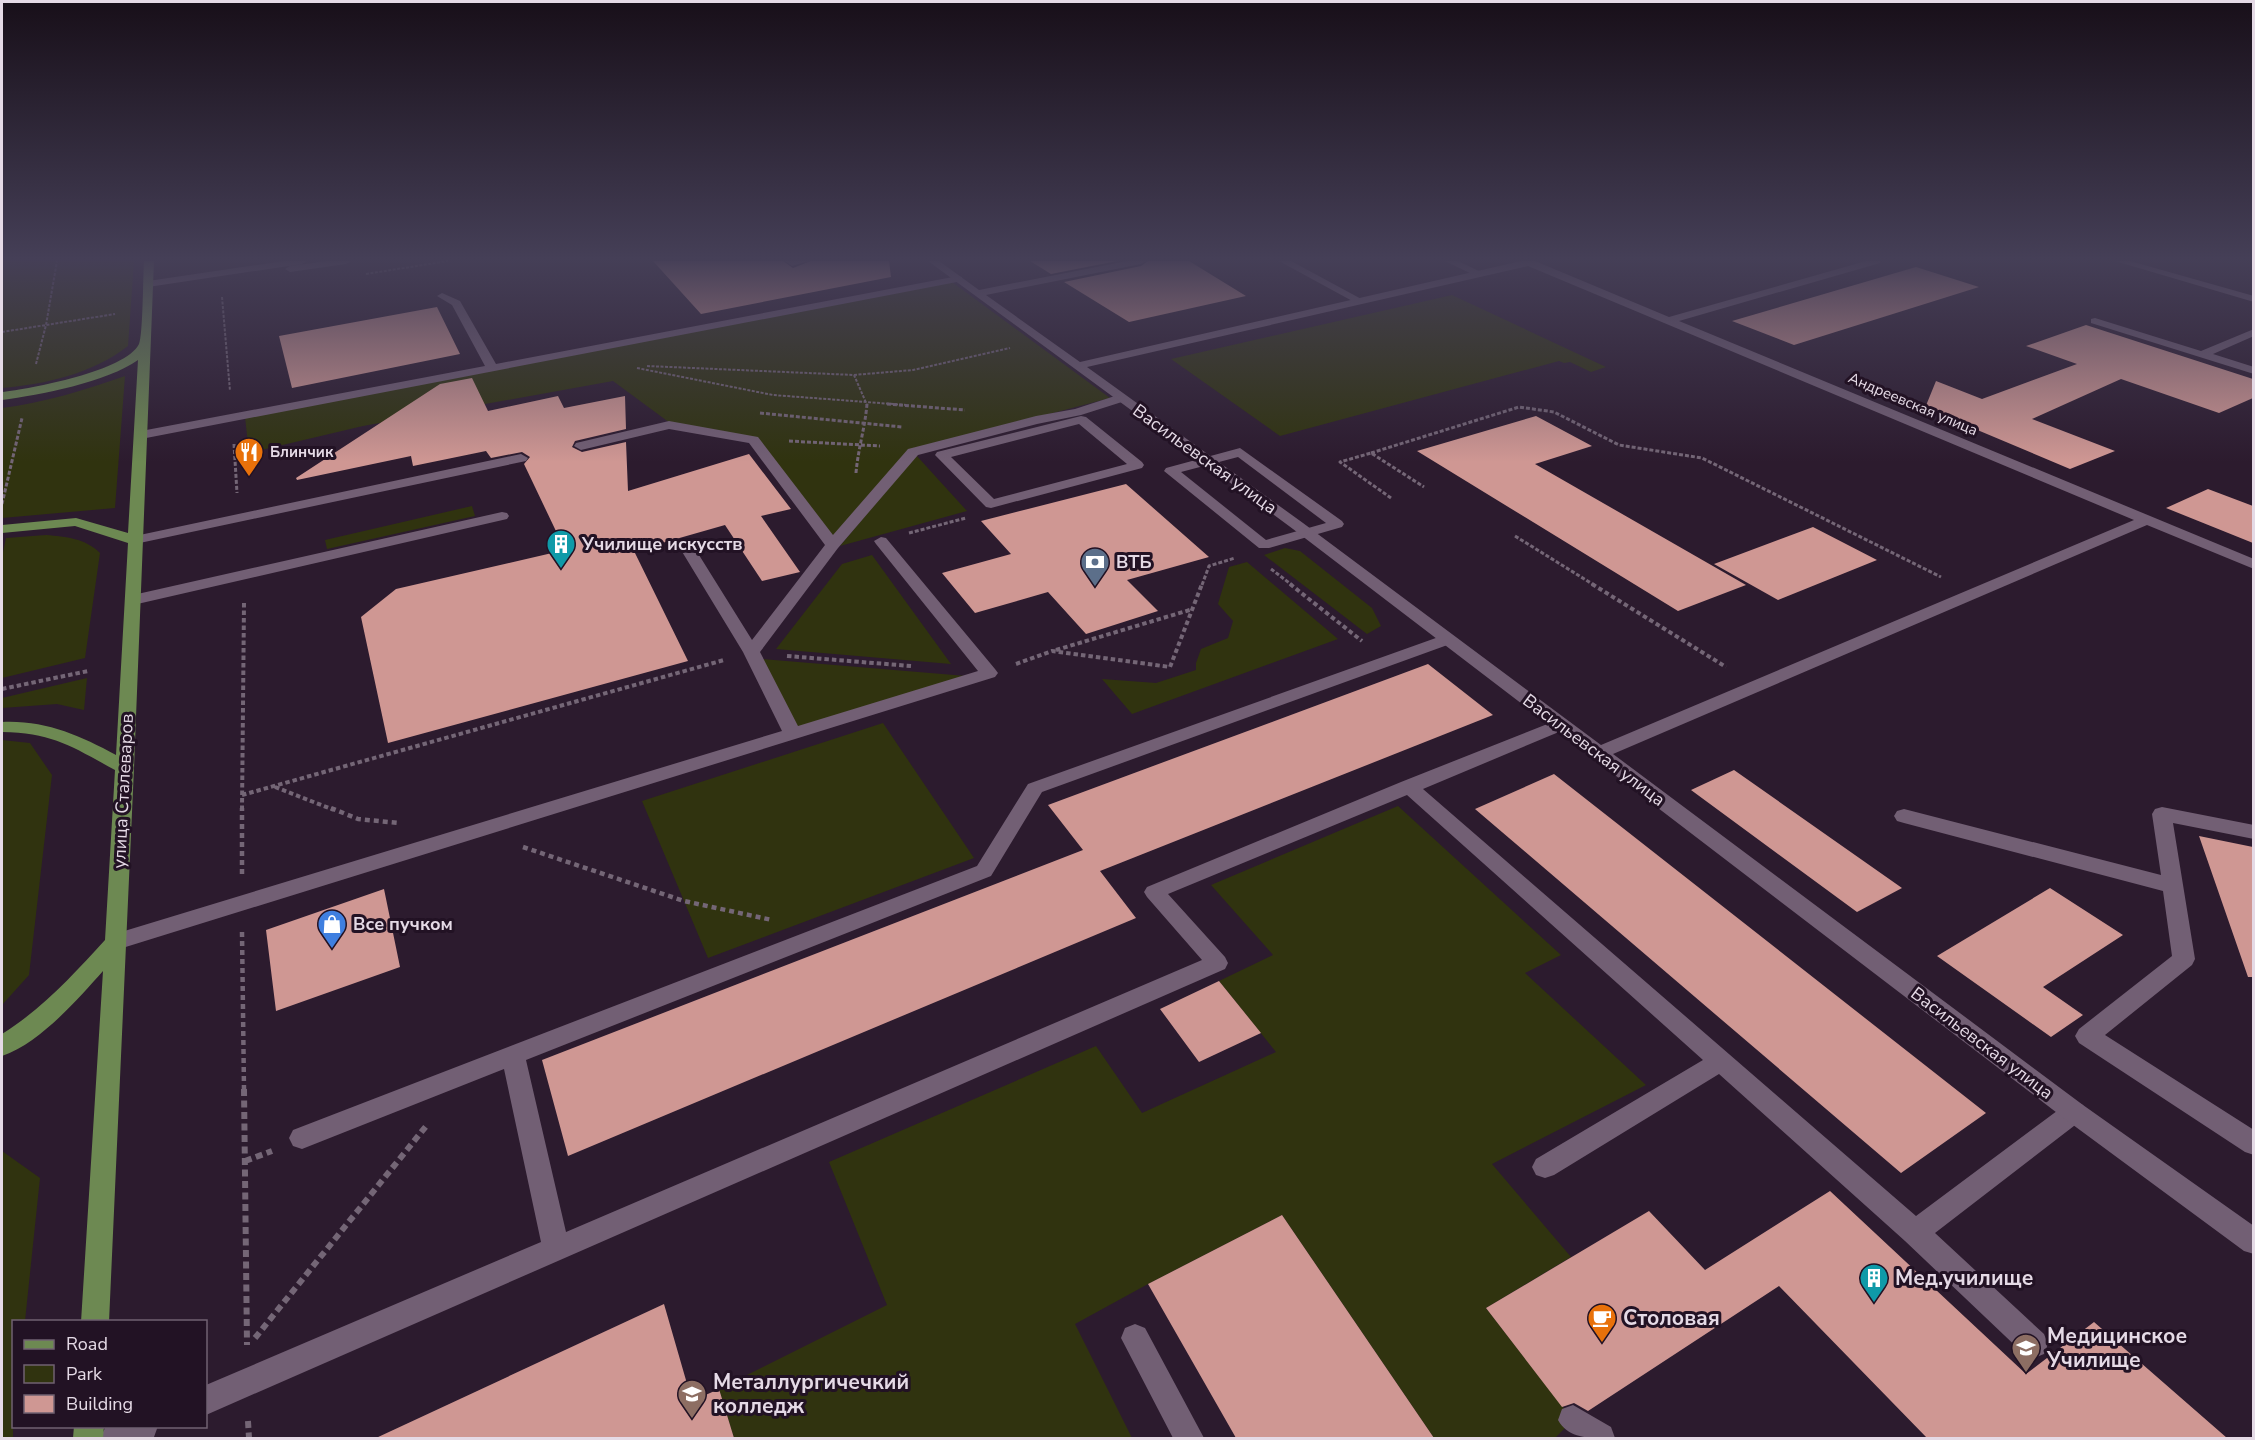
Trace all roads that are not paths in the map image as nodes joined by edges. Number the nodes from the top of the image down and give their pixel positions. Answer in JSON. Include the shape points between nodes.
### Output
{"nodes":[{"id":1,"x":146,"y":328,"type":"edge"},
{"id":2,"x":470,"y":328,"type":"edge"},
{"id":3,"x":700,"y":328,"type":"edge"},
{"id":4,"x":1026,"y":328,"type":"edge"},
{"id":5,"x":1244,"y":328,"type":"edge"},
{"id":6,"x":1690,"y":328,"type":"edge"},
{"id":7,"x":2117,"y":328,"type":"edge"},
{"id":8,"x":2253,"y":332,"type":"edge"},
{"id":9,"x":145,"y":344,"type":"junction"},
{"id":10,"x":2201,"y":355,"type":"junction"},
{"id":11,"x":1077,"y":366,"type":"junction"},
{"id":12,"x":492,"y":368,"type":"junction"},
{"id":13,"x":2253,"y":371,"type":"edge"},
{"id":14,"x":2,"y":396,"type":"edge"},
{"id":15,"x":1121,"y":398,"type":"junction"},
{"id":16,"x":1040,"y":424,"type":"junction"},
{"id":17,"x":141,"y":435,"type":"junction"},
{"id":18,"x":581,"y":446,"type":"dead end"},
{"id":19,"x":521,"y":458,"type":"dead end"},
{"id":20,"x":1208,"y":461,"type":"junction"},
{"id":21,"x":502,"y":516,"type":"dead end"},
{"id":22,"x":2147,"y":520,"type":"junction"},
{"id":23,"x":2,"y":529,"type":"edge"},
{"id":24,"x":1306,"y":532,"type":"junction"},
{"id":25,"x":135,"y":540,"type":"junction"},
{"id":26,"x":881,"y":541,"type":"road end"},
{"id":27,"x":833,"y":545,"type":"junction"},
{"id":28,"x":689,"y":550,"type":"dead end"},
{"id":29,"x":2253,"y":565,"type":"edge"},
{"id":30,"x":133,"y":600,"type":"junction"},
{"id":31,"x":1447,"y":639,"type":"junction"},
{"id":32,"x":751,"y":652,"type":"junction"},
{"id":33,"x":1560,"y":725,"type":"junction"},
{"id":34,"x":2,"y":727,"type":"edge"},
{"id":35,"x":793,"y":734,"type":"junction"},
{"id":36,"x":1599,"y":753,"type":"junction"},
{"id":37,"x":124,"y":768,"type":"junction"},
{"id":38,"x":1408,"y":786,"type":"junction"},
{"id":39,"x":1904,"y":816,"type":"dead end"},
{"id":40,"x":2253,"y":832,"type":"edge"},
{"id":41,"x":2174,"y":886,"type":"junction"},
{"id":42,"x":116,"y":942,"type":"junction"},
{"id":43,"x":2,"y":1046,"type":"edge"},
{"id":44,"x":513,"y":1055,"type":"junction"},
{"id":45,"x":1722,"y":1060,"type":"junction"},
{"id":46,"x":2074,"y":1112,"type":"junction"},
{"id":47,"x":302,"y":1138,"type":"dead end"},
{"id":48,"x":2253,"y":1144,"type":"edge"},
{"id":49,"x":1545,"y":1167,"type":"dead end"},
{"id":50,"x":1915,"y":1232,"type":"junction"},
{"id":51,"x":2253,"y":1242,"type":"edge"},
{"id":52,"x":556,"y":1249,"type":"junction"},
{"id":53,"x":95,"y":1320,"type":"edge"},
{"id":54,"x":1135,"y":1338,"type":"dead end"},
{"id":55,"x":2034,"y":1344,"type":"dead end"},
{"id":56,"x":207,"y":1400,"type":"edge"},
{"id":57,"x":1573,"y":1420,"type":"dead end"},
{"id":58,"x":138,"y":1428,"type":"edge"},
{"id":59,"x":115,"y":1438,"type":"edge"},
{"id":60,"x":1189,"y":1438,"type":"edge"},
{"id":61,"x":1600,"y":1438,"type":"edge"}],
"edges":[{"from":1,"to":9,"type":"main road","name":"улица Сталеваров"},
{"from":2,"to":12,"type":"street"},
{"from":3,"to":12,"type":"street"},
{"from":4,"to":11,"type":"street","name":"Васильевская улица"},
{"from":5,"to":11,"type":"street"},
{"from":6,"to":22,"type":"street","name":"Андреевская улица"},
{"from":7,"to":10,"type":"street"},
{"from":8,"to":10,"type":"street"},
{"from":9,"to":14,"type":"main road","via":[[133,359],[99,374]]},
{"from":9,"to":17,"type":"main road","name":"улица Сталеваров"},
{"from":10,"to":13,"type":"street"},
{"from":11,"to":15,"type":"street","name":"Васильевская улица"},
{"from":12,"to":17,"type":"street"},
{"from":15,"to":16,"type":"street"},
{"from":15,"to":20,"type":"street","name":"Васильевская улица"},
{"from":16,"to":16,"type":"street","via":[[1011,438],[942,455],[991,504],[1137,465],[1081,420]]},
{"from":16,"to":27,"type":"street","via":[[913,452]]},
{"from":17,"to":25,"type":"main road","name":"улица Сталеваров"},
{"from":18,"to":27,"type":"street","via":[[669,425],[753,440]]},
{"from":19,"to":25,"type":"street"},
{"from":20,"to":24,"type":"street","name":"Васильевская улица"},
{"from":20,"to":24,"type":"street","via":[[1240,452],[1337,524]]},
{"from":20,"to":24,"type":"street","via":[[1171,471],[1264,545]]},
{"from":21,"to":30,"type":"street"},
{"from":22,"to":29,"type":"street","name":"Андреевская улица"},
{"from":22,"to":36,"type":"street"},
{"from":23,"to":25,"type":"main road","via":[[76,522]]},
{"from":24,"to":31,"type":"street","name":"Васильевская улица"},
{"from":25,"to":30,"type":"main road","name":"улица Сталеваров"},
{"from":26,"to":35,"type":"street","via":[[990,673]]},
{"from":27,"to":32,"type":"street"},
{"from":28,"to":32,"type":"street"},
{"from":30,"to":37,"type":"main road","name":"улица Сталеваров"},
{"from":31,"to":33,"type":"street","name":"Васильевская улица"},
{"from":31,"to":44,"type":"street","via":[[1035,788],[984,871]]},
{"from":32,"to":35,"type":"street"},
{"from":33,"to":36,"type":"street","name":"Васильевская улица"},
{"from":33,"to":38,"type":"street"},
{"from":34,"to":37,"type":"main road","via":[[26,725],[54,730]]},
{"from":35,"to":42,"type":"street"},
{"from":36,"to":46,"type":"street","name":"Васильевская улица"},
{"from":37,"to":42,"type":"main road","name":"улица Сталеваров"},
{"from":38,"to":45,"type":"street"},
{"from":38,"to":52,"type":"street","via":[[1154,892],[1217,963]]},
{"from":39,"to":41,"type":"street"},
{"from":40,"to":41,"type":"street","via":[[2162,814]]},
{"from":41,"to":48,"type":"street","via":[[2184,959],[2087,1036]]},
{"from":42,"to":43,"type":"main road","via":[[61,1002],[26,1032]]},
{"from":42,"to":53,"type":"main road","name":"улица Сталеваров"},
{"from":44,"to":47,"type":"street"},
{"from":44,"to":52,"type":"street"},
{"from":45,"to":49,"type":"street"},
{"from":45,"to":50,"type":"street"},
{"from":46,"to":50,"type":"street"},
{"from":46,"to":51,"type":"street","name":"Васильевская улица"},
{"from":50,"to":55,"type":"street"},
{"from":52,"to":56,"type":"street"},
{"from":54,"to":60,"type":"street"},
{"from":57,"to":61,"type":"street"},
{"from":58,"to":59,"type":"street"}]}
